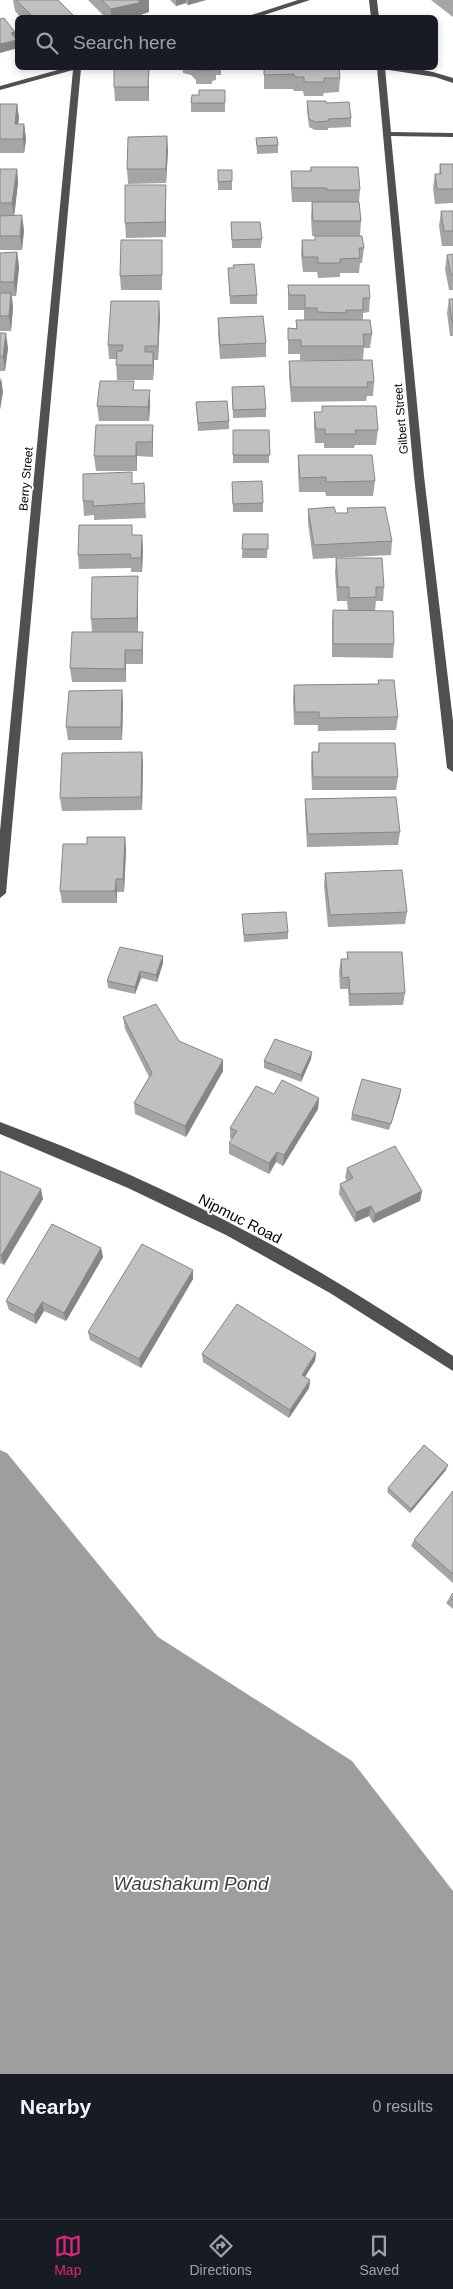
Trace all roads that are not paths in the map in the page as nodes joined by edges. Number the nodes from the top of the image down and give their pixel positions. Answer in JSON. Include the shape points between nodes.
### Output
{"nodes":[{"id":1,"x":306,"y":0,"type":"edge"},
{"id":2,"x":373,"y":0,"type":"edge"},
{"id":3,"x":255,"y":15,"type":"edge"},
{"id":4,"x":375,"y":15,"type":"edge"},
{"id":5,"x":65,"y":70,"type":"edge"},
{"id":6,"x":77,"y":70,"type":"edge"},
{"id":7,"x":381,"y":70,"type":"edge"},
{"id":8,"x":402,"y":70,"type":"edge"},
{"id":9,"x":453,"y":81,"type":"edge"},
{"id":10,"x":0,"y":88,"type":"edge"},
{"id":11,"x":387,"y":134,"type":"junction"},
{"id":12,"x":453,"y":135,"type":"edge"},
{"id":13,"x":453,"y":768,"type":"edge"},
{"id":14,"x":0,"y":893,"type":"edge"},
{"id":15,"x":0,"y":1128,"type":"edge"},
{"id":16,"x":453,"y":1364,"type":"edge"}],
"edges":[{"from":1,"to":3,"type":"street"},
{"from":2,"to":4,"type":"street"},
{"from":5,"to":10,"type":"street"},
{"from":6,"to":14,"type":"street","name":"Berry Street"},
{"from":7,"to":11,"type":"street","name":"Gilbert Street"},
{"from":8,"to":9,"type":"street"},
{"from":11,"to":12,"type":"street"},
{"from":11,"to":13,"type":"street","name":"Gilbert Street","via":[[419,476]]},
{"from":15,"to":16,"type":"street","name":"Nipmuc Road","via":[[95,1166],[262,1246],[382,1317]]}]}
